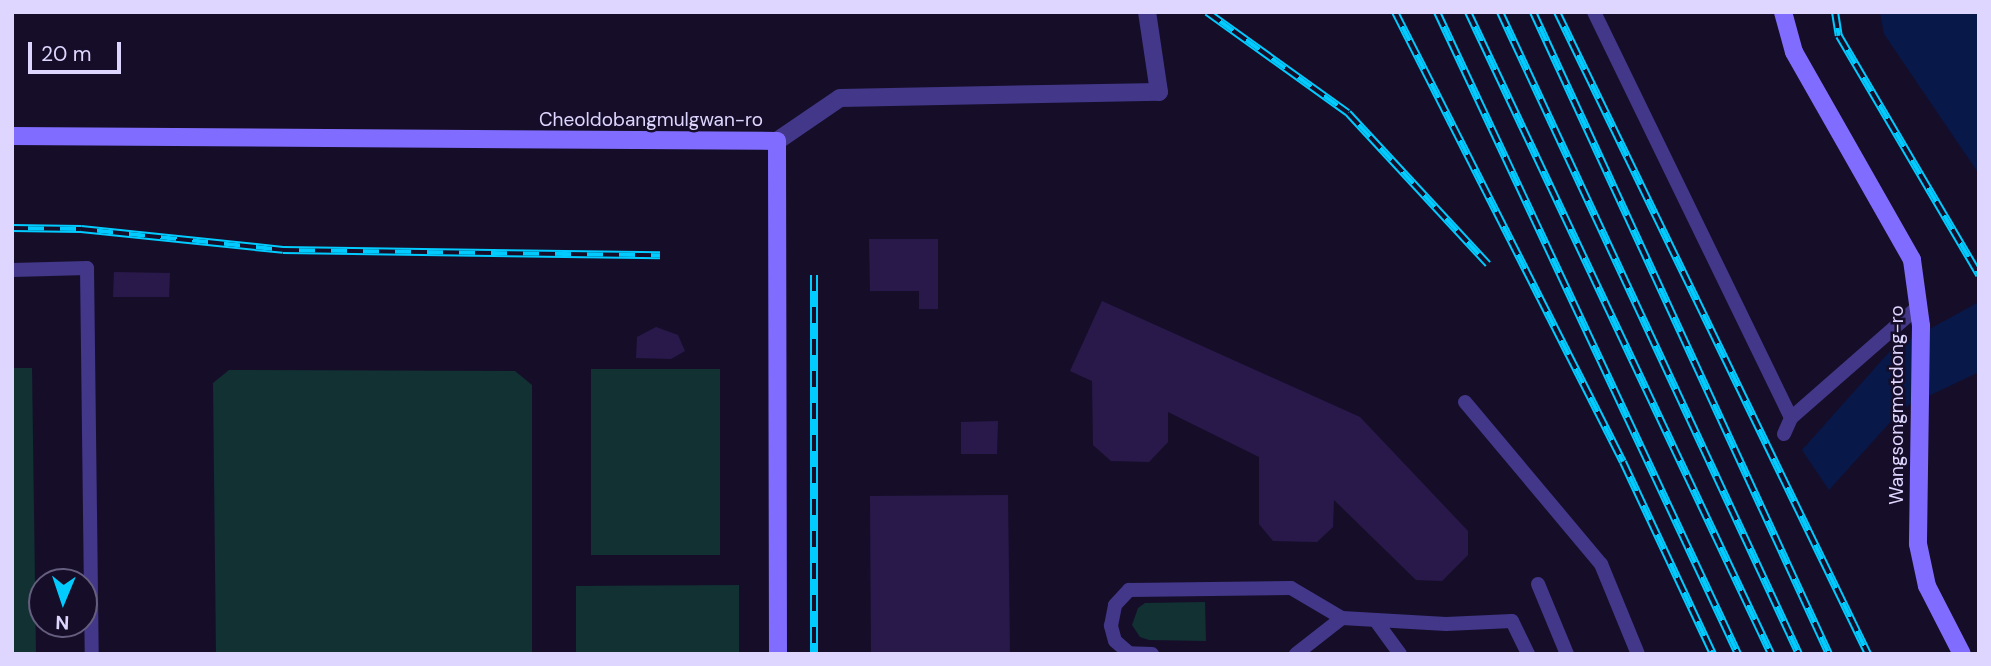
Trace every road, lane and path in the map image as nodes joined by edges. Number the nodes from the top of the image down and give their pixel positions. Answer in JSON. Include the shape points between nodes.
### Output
{"nodes":[{"id":1,"x":1147,"y":12,"type":"edge"},
{"id":2,"x":1594,"y":12,"type":"edge"},
{"id":3,"x":1783,"y":12,"type":"edge"},
{"id":4,"x":12,"y":136,"type":"edge"},
{"id":5,"x":777,"y":141,"type":"junction"},
{"id":6,"x":12,"y":270,"type":"edge"},
{"id":7,"x":1920,"y":305,"type":"junction"},
{"id":8,"x":1465,"y":402,"type":"dead end"},
{"id":9,"x":1791,"y":418,"type":"junction"},
{"id":10,"x":1784,"y":435,"type":"dead end"},
{"id":11,"x":1538,"y":584,"type":"dead end"},
{"id":12,"x":1342,"y":618,"type":"junction"},
{"id":13,"x":1376,"y":621,"type":"junction"},
{"id":14,"x":92,"y":654,"type":"edge"},
{"id":15,"x":778,"y":654,"type":"edge"},
{"id":16,"x":1152,"y":654,"type":"edge"},
{"id":17,"x":1296,"y":654,"type":"edge"},
{"id":18,"x":1400,"y":654,"type":"edge"},
{"id":19,"x":1528,"y":654,"type":"edge"},
{"id":20,"x":1567,"y":654,"type":"edge"},
{"id":21,"x":1638,"y":654,"type":"edge"},
{"id":22,"x":1962,"y":654,"type":"edge"}],
"edges":[{"from":1,"to":5,"type":"street","via":[[1158,92],[840,98]]},
{"from":2,"to":9,"type":"lane"},
{"from":3,"to":7,"type":"street","name":"Wangsongmotdong-ro","via":[[1794,52],[1912,260]]},
{"from":4,"to":5,"type":"street","name":"Cheoldobangmulgwan-ro"},
{"from":5,"to":15,"type":"street","name":"Cheoldobangmulgwan-ro"},
{"from":6,"to":14,"type":"lane","via":[[87,268]]},
{"from":7,"to":9,"type":"lane"},
{"from":7,"to":22,"type":"street","name":"Wangsongmotdong-ro","via":[[1918,544],[1927,586]]},
{"from":8,"to":21,"type":"lane","via":[[1601,565]]},
{"from":9,"to":10,"type":"lane"},
{"from":11,"to":20,"type":"lane"},
{"from":12,"to":13,"type":"lane"},
{"from":12,"to":16,"type":"lane","via":[[1291,588],[1129,590],[1115,605],[1111,626],[1115,641],[1129,653]]},
{"from":12,"to":17,"type":"lane"},
{"from":13,"to":18,"type":"lane"},
{"from":13,"to":19,"type":"lane","via":[[1511,621]]}]}
